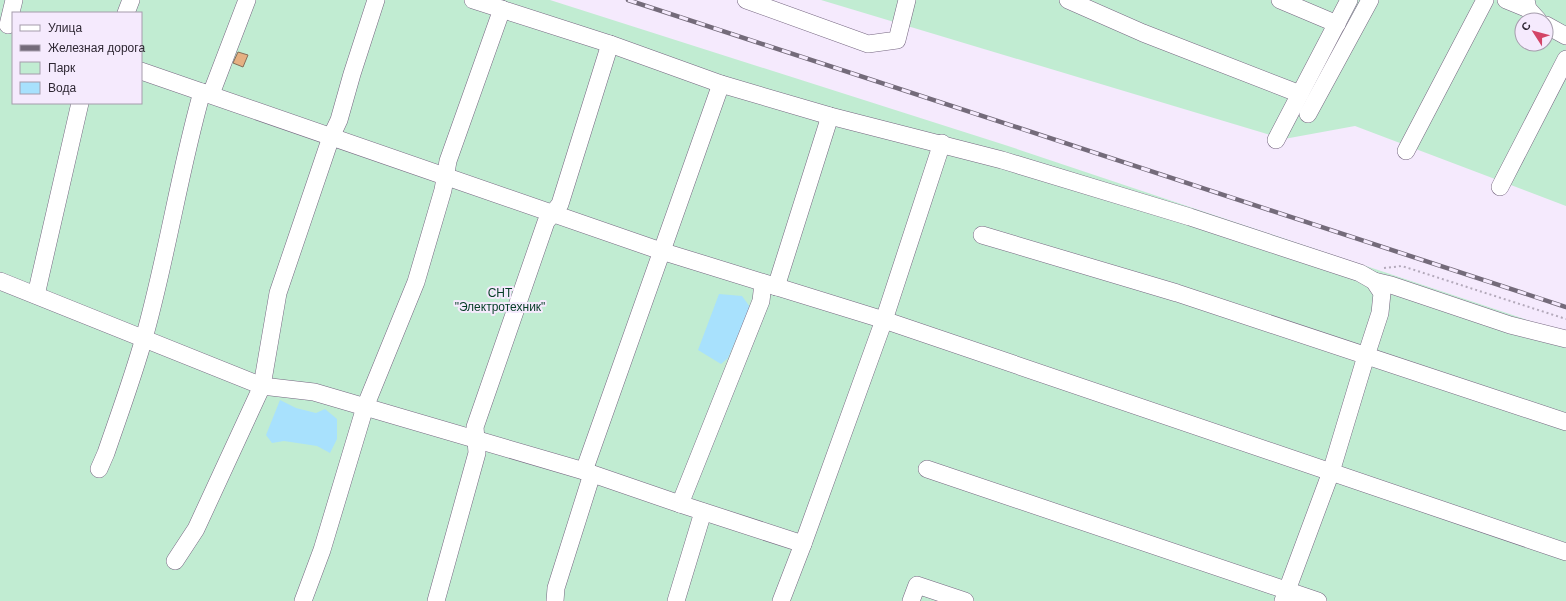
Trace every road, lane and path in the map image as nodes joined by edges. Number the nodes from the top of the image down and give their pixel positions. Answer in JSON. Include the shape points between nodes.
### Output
{"nodes":[{"id":1,"x":14,"y":0,"type":"edge"},
{"id":2,"x":131,"y":0,"type":"edge"},
{"id":3,"x":247,"y":0,"type":"edge"},
{"id":4,"x":376,"y":0,"type":"edge"},
{"id":5,"x":473,"y":0,"type":"edge"},
{"id":6,"x":746,"y":0,"type":"edge"},
{"id":7,"x":1068,"y":0,"type":"edge"},
{"id":8,"x":1280,"y":0,"type":"edge"},
{"id":9,"x":1350,"y":0,"type":"edge"},
{"id":10,"x":1370,"y":0,"type":"edge"},
{"id":11,"x":1485,"y":0,"type":"edge"},
{"id":12,"x":1506,"y":0,"type":"edge"},
{"id":13,"x":901,"y":2,"type":"edge"},
{"id":14,"x":502,"y":9,"type":"junction"},
{"id":15,"x":1530,"y":10,"type":"edge"},
{"id":16,"x":126,"y":12,"type":"edge"},
{"id":17,"x":1337,"y":24,"type":"junction"},
{"id":18,"x":7,"y":25,"type":"edge"},
{"id":19,"x":1554,"y":29,"type":"edge"},
{"id":20,"x":1566,"y":36,"type":"edge"},
{"id":21,"x":610,"y":44,"type":"junction"},
{"id":22,"x":1566,"y":59,"type":"edge"},
{"id":23,"x":142,"y":71,"type":"edge"},
{"id":24,"x":721,"y":84,"type":"junction"},
{"id":25,"x":206,"y":93,"type":"junction"},
{"id":26,"x":1300,"y":94,"type":"junction"},
{"id":27,"x":80,"y":104,"type":"edge"},
{"id":28,"x":1308,"y":114,"type":"dead end"},
{"id":29,"x":830,"y":116,"type":"junction"},
{"id":30,"x":331,"y":136,"type":"junction"},
{"id":31,"x":1276,"y":140,"type":"dead end"},
{"id":32,"x":942,"y":143,"type":"junction"},
{"id":33,"x":1406,"y":151,"type":"dead end"},
{"id":34,"x":446,"y":176,"type":"junction"},
{"id":35,"x":1500,"y":187,"type":"dead end"},
{"id":36,"x":553,"y":214,"type":"junction"},
{"id":37,"x":982,"y":235,"type":"dead end"},
{"id":38,"x":661,"y":251,"type":"junction"},
{"id":39,"x":1371,"y":279,"type":"junction"},
{"id":40,"x":0,"y":280,"type":"edge"},
{"id":41,"x":769,"y":285,"type":"junction"},
{"id":42,"x":36,"y":295,"type":"junction"},
{"id":43,"x":1566,"y":319,"type":"edge"},
{"id":44,"x":884,"y":320,"type":"junction"},
{"id":45,"x":144,"y":338,"type":"junction"},
{"id":46,"x":1566,"y":339,"type":"edge"},
{"id":47,"x":1366,"y":356,"type":"junction"},
{"id":48,"x":262,"y":386,"type":"junction"},
{"id":49,"x":365,"y":407,"type":"junction"},
{"id":50,"x":1566,"y":422,"type":"edge"},
{"id":51,"x":476,"y":440,"type":"junction"},
{"id":52,"x":99,"y":469,"type":"dead end"},
{"id":53,"x":927,"y":469,"type":"dead end"},
{"id":54,"x":588,"y":472,"type":"junction"},
{"id":55,"x":1331,"y":472,"type":"junction"},
{"id":56,"x":680,"y":504,"type":"junction"},
{"id":57,"x":703,"y":512,"type":"junction"},
{"id":58,"x":803,"y":544,"type":"junction"},
{"id":59,"x":1566,"y":552,"type":"edge"},
{"id":60,"x":175,"y":561,"type":"dead end"},
{"id":61,"x":1285,"y":596,"type":"edge"},
{"id":62,"x":303,"y":601,"type":"edge"},
{"id":63,"x":436,"y":601,"type":"edge"},
{"id":64,"x":554,"y":601,"type":"edge"},
{"id":65,"x":676,"y":601,"type":"edge"},
{"id":66,"x":781,"y":601,"type":"edge"},
{"id":67,"x":911,"y":601,"type":"edge"},
{"id":68,"x":965,"y":601,"type":"edge"},
{"id":69,"x":1318,"y":601,"type":"edge"}],
"edges":[{"from":1,"to":18,"type":"street"},
{"from":2,"to":16,"type":"street"},
{"from":3,"to":25,"type":"street"},
{"from":4,"to":30,"type":"street","via":[[339,120]]},
{"from":5,"to":14,"type":"street"},
{"from":6,"to":13,"type":"street","via":[[868,44],[897,40]]},
{"from":7,"to":26,"type":"street","via":[[1143,33]]},
{"from":8,"to":17,"type":"street"},
{"from":9,"to":17,"type":"street"},
{"from":10,"to":28,"type":"street"},
{"from":11,"to":33,"type":"street"},
{"from":12,"to":15,"type":"street"},
{"from":14,"to":21,"type":"street"},
{"from":14,"to":34,"type":"street","via":[[448,161]]},
{"from":17,"to":26,"type":"street"},
{"from":19,"to":20,"type":"street"},
{"from":21,"to":24,"type":"street"},
{"from":21,"to":36,"type":"street","via":[[560,204]]},
{"from":22,"to":35,"type":"street"},
{"from":23,"to":25,"type":"street"},
{"from":24,"to":29,"type":"street"},
{"from":24,"to":38,"type":"street"},
{"from":25,"to":30,"type":"street"},
{"from":25,"to":45,"type":"street","via":[[194,119]]},
{"from":26,"to":31,"type":"street"},
{"from":27,"to":42,"type":"street"},
{"from":29,"to":32,"type":"street"},
{"from":29,"to":41,"type":"street"},
{"from":30,"to":34,"type":"street"},
{"from":30,"to":48,"type":"street","via":[[278,293]]},
{"from":32,"to":39,"type":"street","via":[[1190,217],[1360,272]]},
{"from":32,"to":44,"type":"street"},
{"from":34,"to":36,"type":"street"},
{"from":34,"to":49,"type":"street","via":[[416,282]]},
{"from":36,"to":38,"type":"street"},
{"from":36,"to":51,"type":"street","via":[[546,222],[475,427]]},
{"from":37,"to":47,"type":"street","via":[[1177,293]]},
{"from":38,"to":41,"type":"street"},
{"from":38,"to":54,"type":"street"},
{"from":39,"to":43,"type":"path","via":[[1384,268],[1402,266]]},
{"from":39,"to":46,"type":"street","via":[[1510,325]]},
{"from":39,"to":47,"type":"street","via":[[1382,293],[1380,313]]},
{"from":40,"to":42,"type":"street"},
{"from":41,"to":44,"type":"street"},
{"from":41,"to":56,"type":"street"},
{"from":42,"to":45,"type":"street"},
{"from":44,"to":55,"type":"street"},
{"from":44,"to":58,"type":"street"},
{"from":45,"to":48,"type":"street"},
{"from":45,"to":52,"type":"street"},
{"from":47,"to":50,"type":"street"},
{"from":47,"to":55,"type":"street"},
{"from":48,"to":49,"type":"street","via":[[314,392]]},
{"from":48,"to":60,"type":"street","via":[[196,529]]},
{"from":49,"to":51,"type":"street"},
{"from":49,"to":62,"type":"street","via":[[322,550]]},
{"from":51,"to":54,"type":"street"},
{"from":51,"to":63,"type":"street","via":[[476,453]]},
{"from":53,"to":61,"type":"street"},
{"from":54,"to":56,"type":"street"},
{"from":54,"to":64,"type":"street"},
{"from":55,"to":59,"type":"street"},
{"from":55,"to":61,"type":"street"},
{"from":56,"to":57,"type":"street"},
{"from":57,"to":58,"type":"street"},
{"from":57,"to":65,"type":"street"},
{"from":58,"to":66,"type":"street"},
{"from":61,"to":69,"type":"street"},
{"from":67,"to":68,"type":"street","via":[[917,585]]}]}
